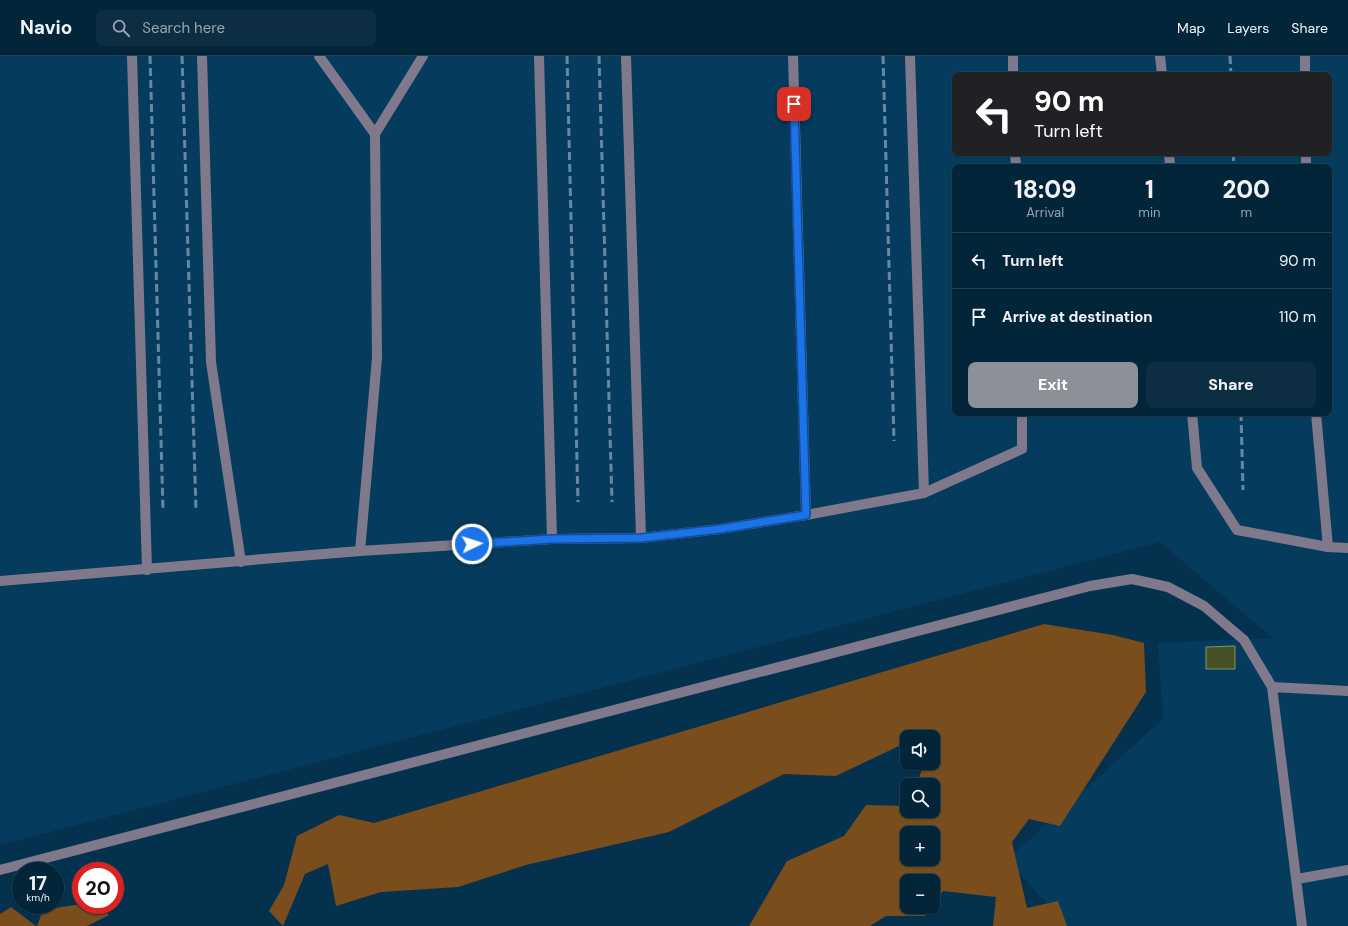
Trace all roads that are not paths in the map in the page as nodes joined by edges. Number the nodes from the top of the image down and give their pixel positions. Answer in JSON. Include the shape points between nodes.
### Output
{"nodes":[{"id":1,"x":132,"y":56,"type":"edge"},
{"id":2,"x":202,"y":56,"type":"edge"},
{"id":3,"x":319,"y":56,"type":"edge"},
{"id":4,"x":423,"y":56,"type":"edge"},
{"id":5,"x":539,"y":56,"type":"edge"},
{"id":6,"x":626,"y":56,"type":"edge"},
{"id":7,"x":793,"y":56,"type":"edge"},
{"id":8,"x":910,"y":56,"type":"edge"},
{"id":9,"x":1013,"y":56,"type":"edge"},
{"id":10,"x":1160,"y":56,"type":"edge"},
{"id":11,"x":1305,"y":56,"type":"edge"},
{"id":12,"x":1013,"y":72,"type":"edge"},
{"id":13,"x":1162,"y":72,"type":"edge"},
{"id":14,"x":1305,"y":72,"type":"edge"},
{"id":15,"x":374,"y":134,"type":"junction"},
{"id":16,"x":1022,"y":416,"type":"edge"},
{"id":17,"x":1192,"y":416,"type":"edge"},
{"id":18,"x":1316,"y":416,"type":"edge"},
{"id":19,"x":924,"y":493,"type":"junction"},
{"id":20,"x":806,"y":515,"type":"junction"},
{"id":21,"x":641,"y":538,"type":"junction"},
{"id":22,"x":552,"y":539,"type":"junction"},
{"id":23,"x":1328,"y":547,"type":"junction"},
{"id":24,"x":1348,"y":548,"type":"edge"},
{"id":25,"x":360,"y":551,"type":"junction"},
{"id":26,"x":241,"y":562,"type":"junction"},
{"id":27,"x":147,"y":570,"type":"junction"},
{"id":28,"x":0,"y":581,"type":"edge"},
{"id":29,"x":1272,"y":687,"type":"junction"},
{"id":30,"x":1348,"y":691,"type":"edge"},
{"id":31,"x":0,"y":870,"type":"edge"},
{"id":32,"x":1348,"y":870,"type":"edge"},
{"id":33,"x":1297,"y":879,"type":"junction"},
{"id":34,"x":1302,"y":926,"type":"edge"}],
"edges":[{"from":1,"to":27,"type":"lane"},
{"from":2,"to":26,"type":"lane","via":[[212,362]]},
{"from":3,"to":15,"type":"lane"},
{"from":4,"to":15,"type":"lane"},
{"from":5,"to":22,"type":"lane"},
{"from":6,"to":21,"type":"lane"},
{"from":7,"to":20,"type":"lane"},
{"from":8,"to":19,"type":"lane"},
{"from":9,"to":12,"type":"lane"},
{"from":10,"to":13,"type":"lane"},
{"from":11,"to":14,"type":"lane"},
{"from":15,"to":25,"type":"lane","via":[[377,358]]},
{"from":16,"to":19,"type":"lane","via":[[1022,449]]},
{"from":17,"to":23,"type":"lane","via":[[1197,468],[1237,530]]},
{"from":18,"to":23,"type":"lane"},
{"from":19,"to":20,"type":"lane"},
{"from":20,"to":21,"type":"lane"},
{"from":21,"to":22,"type":"lane"},
{"from":22,"to":25,"type":"lane"},
{"from":23,"to":24,"type":"lane"},
{"from":25,"to":26,"type":"lane"},
{"from":26,"to":27,"type":"lane"},
{"from":27,"to":28,"type":"lane"},
{"from":29,"to":30,"type":"lane"},
{"from":29,"to":31,"type":"lane","via":[[1244,640],[1204,606],[1168,587],[1132,579],[1090,586]]},
{"from":29,"to":33,"type":"lane"},
{"from":32,"to":33,"type":"lane"},
{"from":33,"to":34,"type":"lane"}]}
